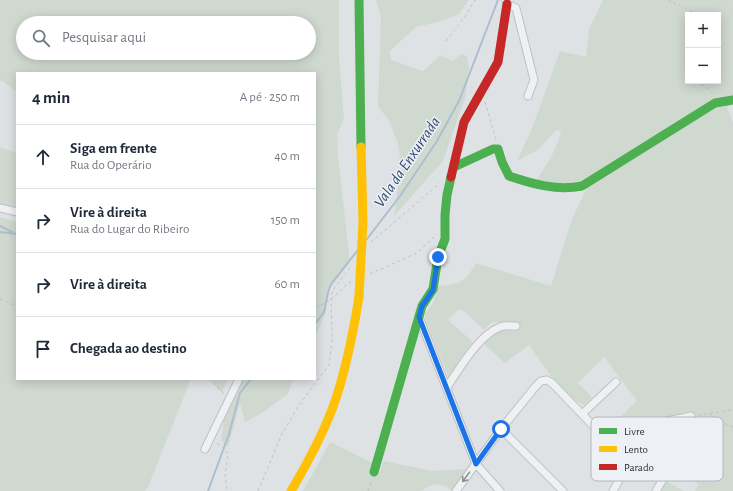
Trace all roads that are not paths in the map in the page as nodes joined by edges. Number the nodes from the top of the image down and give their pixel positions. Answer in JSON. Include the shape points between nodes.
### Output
{"nodes":[{"id":1,"x":359,"y":0,"type":"edge"},
{"id":2,"x":506,"y":2,"type":"edge"},
{"id":3,"x":528,"y":96,"type":"dead end"},
{"id":4,"x":733,"y":100,"type":"edge"},
{"id":5,"x":454,"y":167,"type":"junction"},
{"id":6,"x":0,"y":208,"type":"edge"},
{"id":7,"x":16,"y":212,"type":"edge"},
{"id":8,"x":419,"y":317,"type":"junction"},
{"id":9,"x":516,"y":326,"type":"dead end"},
{"id":10,"x":238,"y":380,"type":"edge"},
{"id":11,"x":616,"y":382,"type":"dead end"},
{"id":12,"x":447,"y":387,"type":"junction"},
{"id":13,"x":582,"y":414,"type":"junction"},
{"id":14,"x":691,"y":416,"type":"road end"},
{"id":15,"x":686,"y":417,"type":"edge"},
{"id":16,"x":591,"y":423,"type":"edge"},
{"id":17,"x":501,"y":429,"type":"junction"},
{"id":18,"x":205,"y":449,"type":"dead end"},
{"id":19,"x":476,"y":464,"type":"junction"},
{"id":20,"x":374,"y":472,"type":"road end"},
{"id":21,"x":619,"y":481,"type":"edge"},
{"id":22,"x":662,"y":481,"type":"edge"},
{"id":23,"x":292,"y":491,"type":"edge"},
{"id":24,"x":456,"y":491,"type":"edge"},
{"id":25,"x":500,"y":491,"type":"edge"},
{"id":26,"x":563,"y":491,"type":"edge"},
{"id":27,"x":614,"y":491,"type":"edge"},
{"id":28,"x":656,"y":491,"type":"edge"}],
"edges":[{"from":1,"to":23,"type":"street","bridge":true,"via":[[363,198],[359,297],[349,356],[337,396],[312,455]]},
{"from":2,"to":3,"type":"street","via":[[516,8],[534,80]]},
{"from":2,"to":5,"type":"street","via":[[498,62],[464,122]]},
{"from":4,"to":5,"type":"street","via":[[715,103],[582,186],[558,188],[509,176],[498,149],[493,148]]},
{"from":5,"to":8,"type":"street","via":[[444,215],[445,239],[438,257],[433,290],[422,306]]},
{"from":6,"to":7,"type":"street"},
{"from":8,"to":12,"type":"street"},
{"from":8,"to":20,"type":"street"},
{"from":9,"to":12,"type":"street","via":[[501,326],[483,338]]},
{"from":10,"to":18,"type":"street"},
{"from":11,"to":13,"type":"street"},
{"from":12,"to":19,"type":"street"},
{"from":13,"to":16,"type":"street"},
{"from":13,"to":17,"type":"street","via":[[552,383],[547,380],[541,381]]},
{"from":14,"to":15,"type":"street"},
{"from":17,"to":19,"type":"street"},
{"from":17,"to":26,"type":"street"},
{"from":19,"to":24,"type":"street","one_way":true},
{"from":19,"to":25,"type":"street"},
{"from":21,"to":27,"type":"street"},
{"from":22,"to":28,"type":"street"}]}
